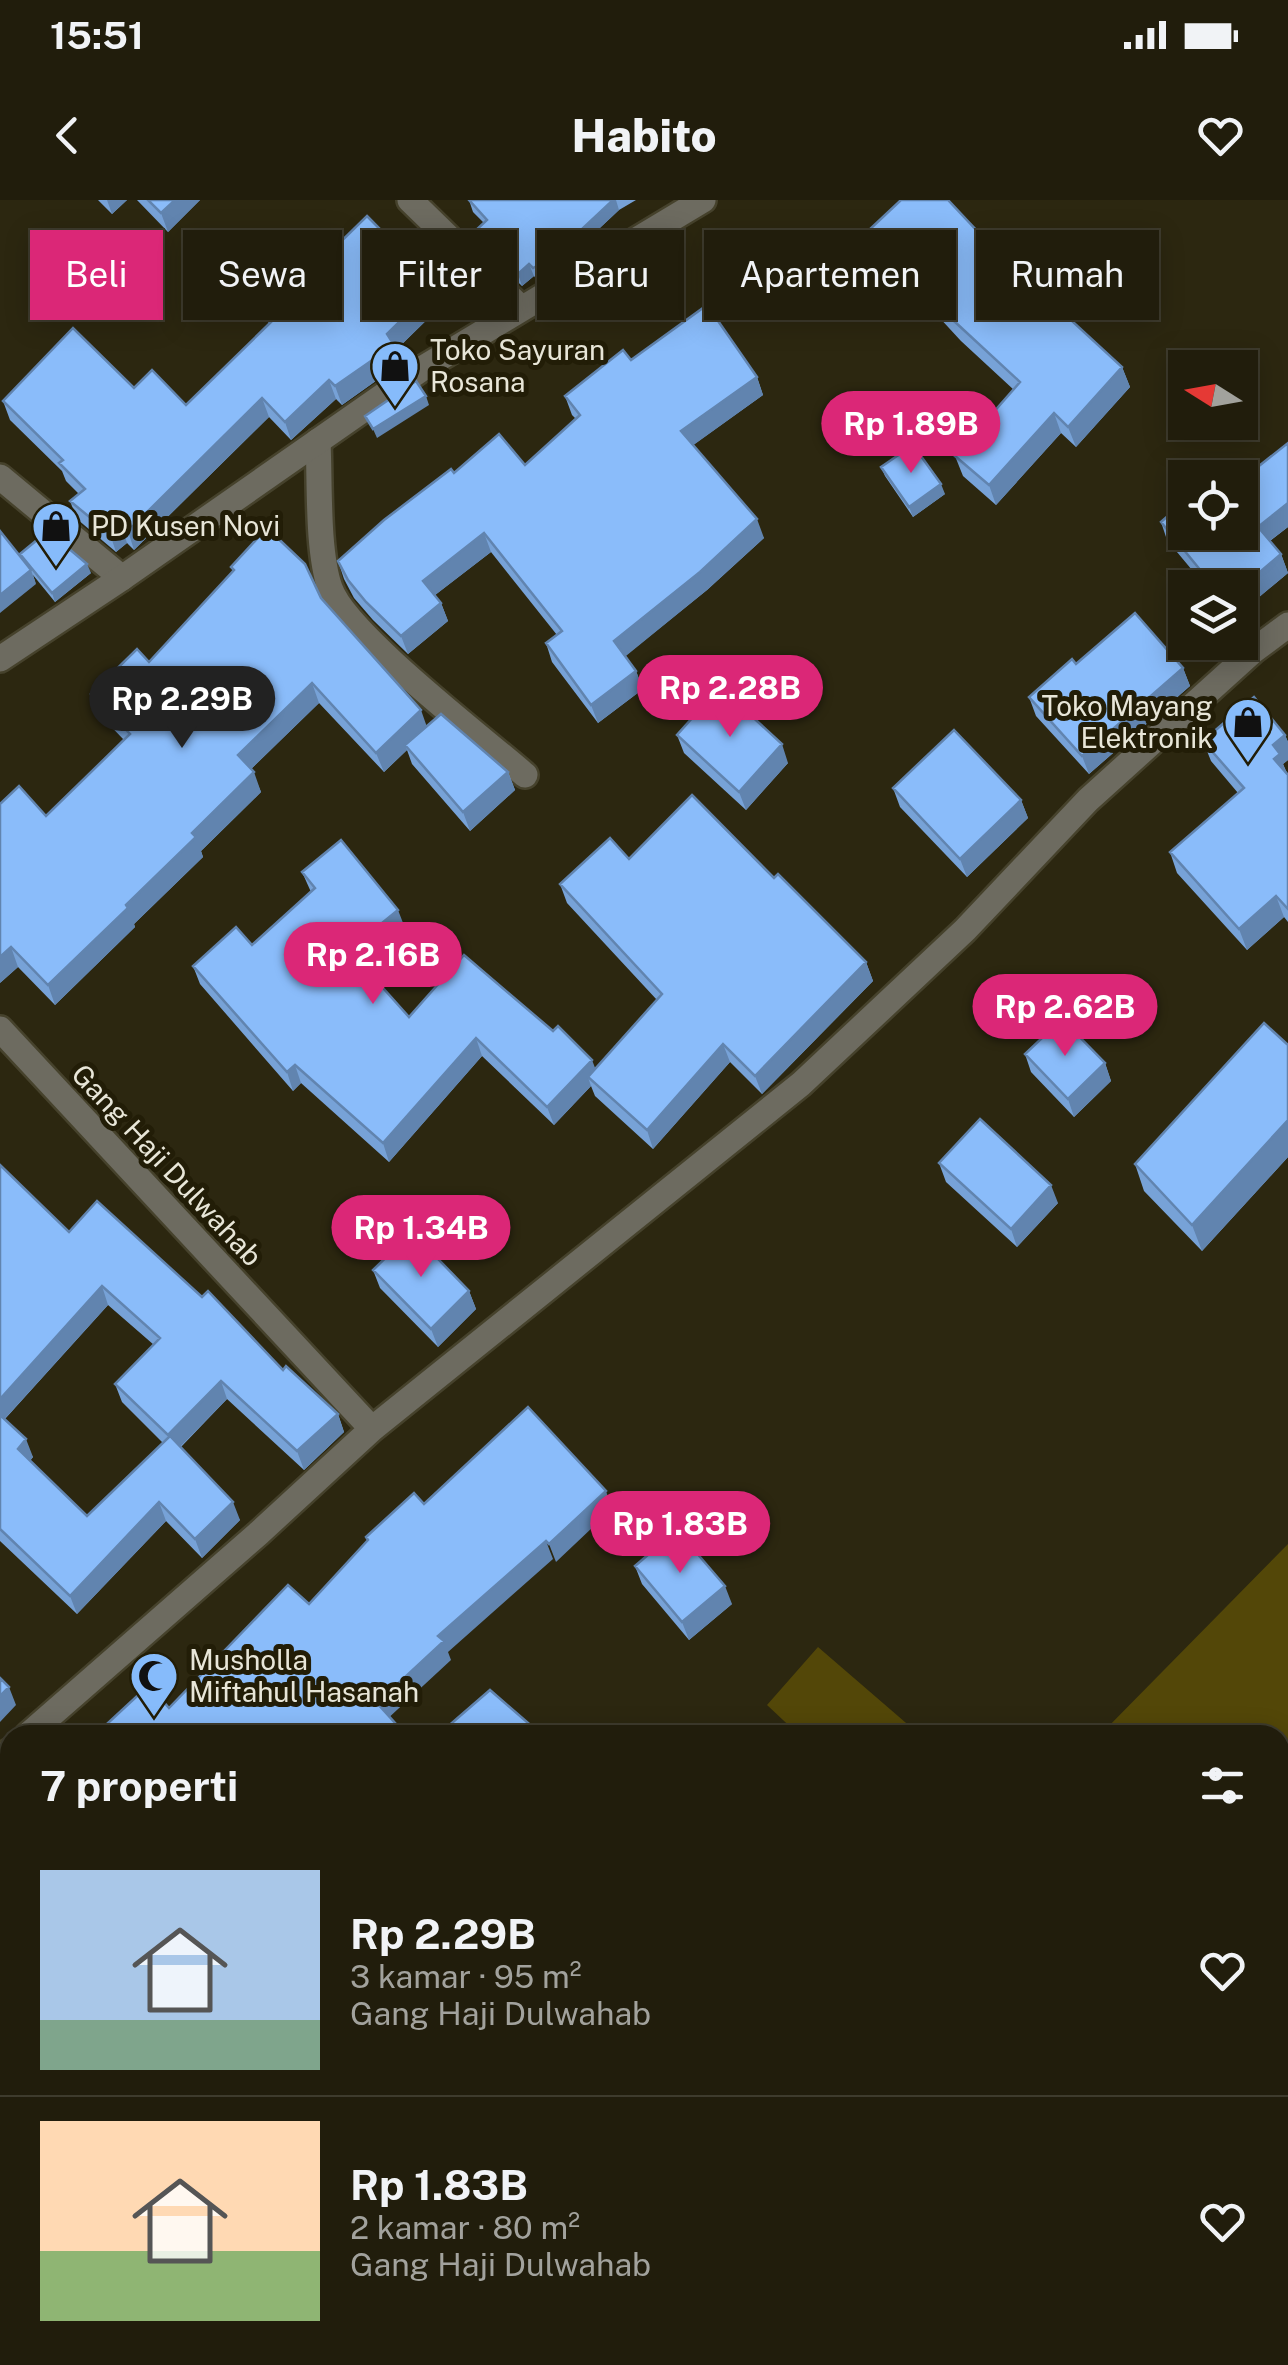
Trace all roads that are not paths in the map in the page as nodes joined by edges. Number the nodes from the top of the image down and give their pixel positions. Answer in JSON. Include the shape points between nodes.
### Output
{"nodes":[{"id":1,"x":410,"y":200,"type":"edge"},
{"id":2,"x":702,"y":200,"type":"edge"},
{"id":3,"x":521,"y":308,"type":"junction"},
{"id":4,"x":318,"y":441,"type":"junction"},
{"id":5,"x":0,"y":477,"type":"edge"},
{"id":6,"x":122,"y":578,"type":"junction"},
{"id":7,"x":1288,"y":626,"type":"edge"},
{"id":8,"x":0,"y":659,"type":"edge"},
{"id":9,"x":526,"y":775,"type":"dead end"},
{"id":10,"x":0,"y":1029,"type":"edge"},
{"id":11,"x":372,"y":1429,"type":"junction"},
{"id":12,"x":39,"y":1725,"type":"edge"}],
"edges":[{"from":1,"to":3,"type":"street"},
{"from":2,"to":3,"type":"street"},
{"from":3,"to":4,"type":"street"},
{"from":4,"to":6,"type":"street"},
{"from":4,"to":9,"type":"street","via":[[330,590],[356,628]]},
{"from":5,"to":6,"type":"street"},
{"from":6,"to":8,"type":"street"},
{"from":7,"to":11,"type":"street","via":[[1088,800],[965,930],[801,1084]]},
{"from":10,"to":11,"type":"street","name":"Gang Haji Dulwahab"},
{"from":11,"to":12,"type":"street"}]}
